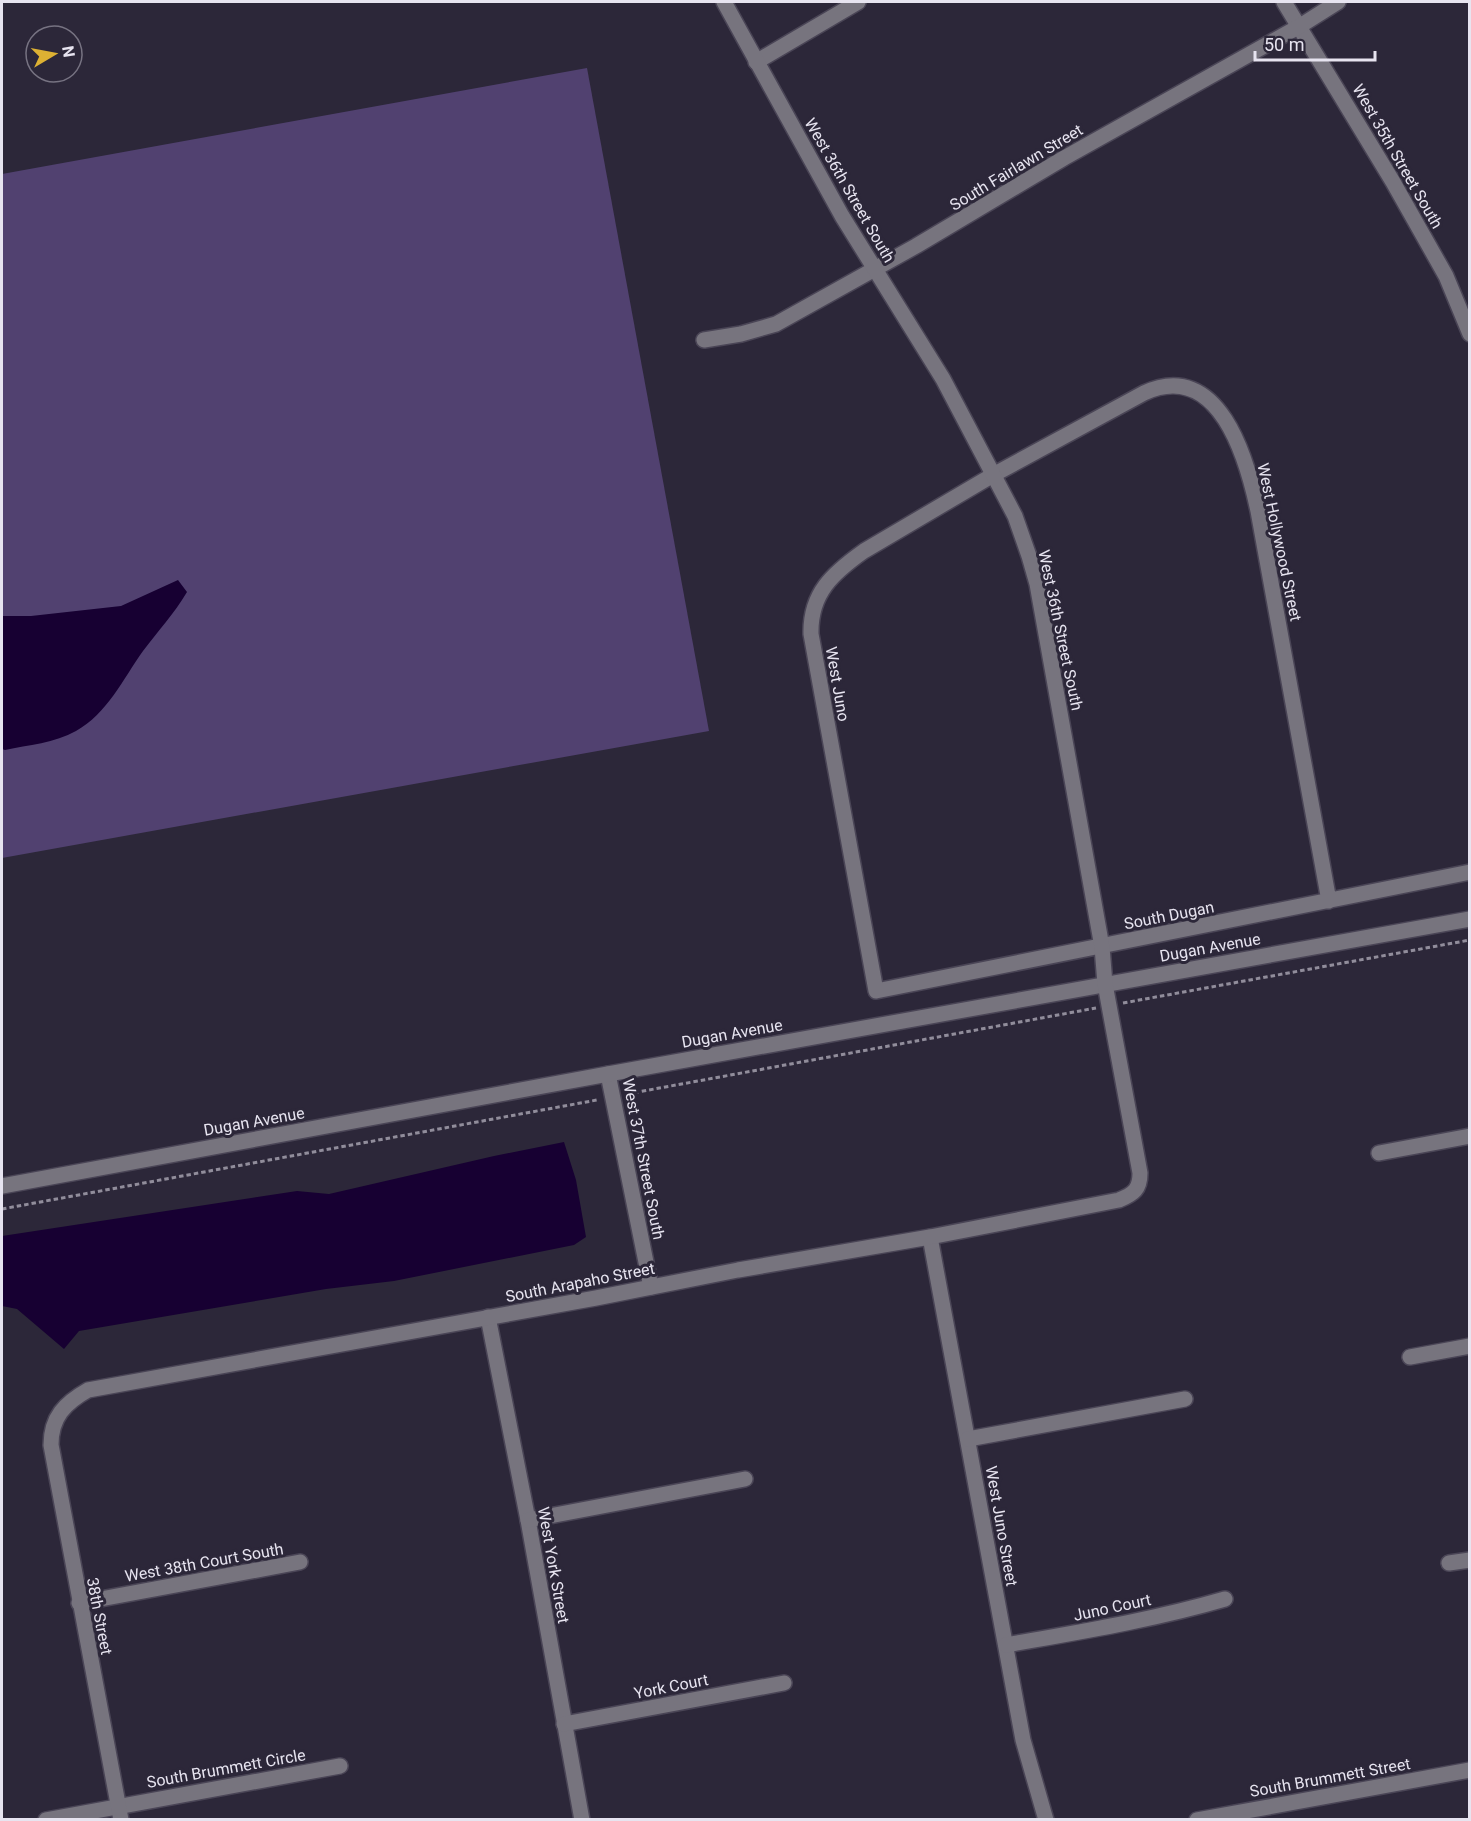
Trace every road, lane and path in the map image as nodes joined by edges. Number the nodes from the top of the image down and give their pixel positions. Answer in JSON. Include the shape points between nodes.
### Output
{"nodes":[{"id":1,"x":724,"y":2,"type":"edge"},
{"id":2,"x":858,"y":2,"type":"edge"},
{"id":3,"x":1284,"y":2,"type":"edge"},
{"id":4,"x":1338,"y":2,"type":"edge"},
{"id":5,"x":1300,"y":26,"type":"junction"},
{"id":6,"x":756,"y":62,"type":"junction"},
{"id":7,"x":875,"y":269,"type":"junction"},
{"id":8,"x":1470,"y":334,"type":"edge"},
{"id":9,"x":704,"y":340,"type":"dead end"},
{"id":10,"x":993,"y":475,"type":"junction"},
{"id":11,"x":1470,"y":873,"type":"edge"},
{"id":12,"x":1329,"y":901,"type":"junction"},
{"id":13,"x":1470,"y":920,"type":"edge"},
{"id":14,"x":1470,"y":940,"type":"edge"},
{"id":15,"x":1102,"y":947,"type":"junction"},
{"id":16,"x":1105,"y":984,"type":"junction"},
{"id":17,"x":876,"y":991,"type":"joint"},
{"id":18,"x":1110,"y":1005,"type":"junction"},
{"id":19,"x":608,"y":1074,"type":"junction"},
{"id":20,"x":614,"y":1097,"type":"junction"},
{"id":21,"x":1470,"y":1136,"type":"edge"},
{"id":22,"x":1379,"y":1153,"type":"dead end"},
{"id":23,"x":2,"y":1186,"type":"edge"},
{"id":24,"x":1134,"y":1191,"type":"joint"},
{"id":25,"x":2,"y":1209,"type":"edge"},
{"id":26,"x":930,"y":1237,"type":"junction"},
{"id":27,"x":651,"y":1287,"type":"junction"},
{"id":28,"x":488,"y":1317,"type":"junction"},
{"id":29,"x":1470,"y":1346,"type":"edge"},
{"id":30,"x":1410,"y":1357,"type":"dead end"},
{"id":31,"x":1185,"y":1399,"type":"dead end"},
{"id":32,"x":51,"y":1433,"type":"joint"},
{"id":33,"x":968,"y":1439,"type":"junction"},
{"id":34,"x":745,"y":1479,"type":"dead end"},
{"id":35,"x":528,"y":1520,"type":"junction"},
{"id":36,"x":1470,"y":1560,"type":"edge"},
{"id":37,"x":300,"y":1563,"type":"dead end"},
{"id":38,"x":1449,"y":1563,"type":"dead end"},
{"id":39,"x":1225,"y":1599,"type":"dead end"},
{"id":40,"x":80,"y":1603,"type":"junction"},
{"id":41,"x":1006,"y":1645,"type":"junction"},
{"id":42,"x":784,"y":1683,"type":"dead end"},
{"id":43,"x":564,"y":1724,"type":"junction"},
{"id":44,"x":340,"y":1766,"type":"dead end"},
{"id":45,"x":1470,"y":1770,"type":"edge"},
{"id":46,"x":120,"y":1813,"type":"edge"},
{"id":47,"x":46,"y":1820,"type":"edge"},
{"id":48,"x":582,"y":1820,"type":"edge"},
{"id":49,"x":1046,"y":1820,"type":"edge"},
{"id":50,"x":1197,"y":1820,"type":"edge"}],
"edges":[{"from":1,"to":6,"type":"street","name":"West 36th Street South"},
{"from":2,"to":6,"type":"street"},
{"from":3,"to":5,"type":"street","name":"West 35th Street South"},
{"from":4,"to":5,"type":"street","name":"South Fairlawn Street"},
{"from":5,"to":7,"type":"street","name":"South Fairlawn Street"},
{"from":5,"to":8,"type":"street","name":"West 35th Street South","via":[[1446,276]]},
{"from":6,"to":7,"type":"street","name":"West 36th Street South"},
{"from":7,"to":9,"type":"street","name":"South Fairlawn Street","via":[[776,324]]},
{"from":7,"to":10,"type":"street","name":"West 36th Street South","via":[[943,379]]},
{"from":10,"to":12,"type":"street","name":"West Hollywood Street","via":[[1155,388],[1194,391],[1219,411],[1238,441],[1252,486]]},
{"from":10,"to":15,"type":"street","name":"West 36th Street South","via":[[1015,516],[1036,584]]},
{"from":10,"to":17,"type":"street","name":"West Juno","via":[[850,562],[825,585],[812,612],[811,634]]},
{"from":11,"to":12,"type":"street","name":"South Dugan"},
{"from":12,"to":15,"type":"street","name":"South Dugan"},
{"from":13,"to":16,"type":"street","name":"Dugan Avenue"},
{"from":14,"to":18,"type":"path"},
{"from":15,"to":16,"type":"street","name":"West 36th Street South"},
{"from":15,"to":17,"type":"street","name":"South Dugan"},
{"from":16,"to":18,"type":"street","name":"West 36th Street South"},
{"from":16,"to":19,"type":"street","name":"Dugan Avenue"},
{"from":18,"to":20,"type":"path"},
{"from":18,"to":24,"type":"street","name":"West 36th Street South","via":[[1140,1173],[1140,1184]]},
{"from":19,"to":20,"type":"street","name":"West 37th Street South"},
{"from":19,"to":23,"type":"street","name":"Dugan Avenue"},
{"from":20,"to":25,"type":"path"},
{"from":20,"to":27,"type":"street","name":"West 37th Street South"},
{"from":21,"to":22,"type":"street"},
{"from":24,"to":26,"type":"street","name":"South Arapaho Street","via":[[1119,1200]]},
{"from":26,"to":27,"type":"street","name":"South Arapaho Street"},
{"from":26,"to":33,"type":"street","name":"West Juno Street"},
{"from":27,"to":28,"type":"street","name":"South Arapaho Street"},
{"from":28,"to":32,"type":"street","name":"South Arapaho Street","via":[[88,1389],[63,1407]]},
{"from":28,"to":35,"type":"street","name":"West York Street"},
{"from":29,"to":30,"type":"street"},
{"from":31,"to":33,"type":"street"},
{"from":32,"to":40,"type":"street","name":"38th Street","via":[[54,1471]]},
{"from":33,"to":41,"type":"street","name":"West Juno Street"},
{"from":34,"to":35,"type":"street"},
{"from":35,"to":43,"type":"street","name":"West York Street"},
{"from":36,"to":38,"type":"street"},
{"from":37,"to":40,"type":"street","name":"West 38th Court South"},
{"from":39,"to":41,"type":"street","name":"Juno Court"},
{"from":40,"to":46,"type":"street","name":"38th Street"},
{"from":41,"to":49,"type":"street","name":"West Juno Street","via":[[1023,1740]]},
{"from":42,"to":43,"type":"street","name":"York Court"},
{"from":43,"to":48,"type":"street","name":"West York Street"},
{"from":44,"to":46,"type":"street","name":"South Brummett Circle"},
{"from":45,"to":50,"type":"street","name":"South Brummett Street"},
{"from":46,"to":47,"type":"street","name":"South Brummett Circle"}]}
